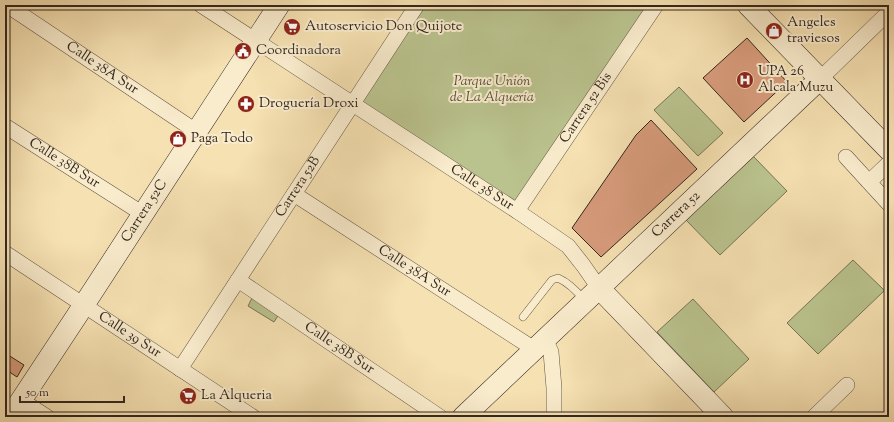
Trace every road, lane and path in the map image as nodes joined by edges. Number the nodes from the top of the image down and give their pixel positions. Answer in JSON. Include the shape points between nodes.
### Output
{"nodes":[{"id":1,"x":7,"y":5,"type":"edge"},
{"id":2,"x":201,"y":5,"type":"edge"},
{"id":3,"x":279,"y":5,"type":"edge"},
{"id":4,"x":417,"y":5,"type":"edge"},
{"id":5,"x":656,"y":5,"type":"edge"},
{"id":6,"x":748,"y":5,"type":"edge"},
{"id":7,"x":889,"y":12,"type":"edge"},
{"id":8,"x":256,"y":41,"type":"junction"},
{"id":9,"x":820,"y":79,"type":"junction"},
{"id":10,"x":352,"y":104,"type":"junction"},
{"id":11,"x":5,"y":126,"type":"edge"},
{"id":12,"x":197,"y":132,"type":"junction"},
{"id":13,"x":889,"y":150,"type":"edge"},
{"id":14,"x":846,"y":156,"type":"dead end"},
{"id":15,"x":889,"y":163,"type":"edge"},
{"id":16,"x":869,"y":182,"type":"junction"},
{"id":17,"x":294,"y":194,"type":"junction"},
{"id":18,"x":889,"y":204,"type":"edge"},
{"id":19,"x":517,"y":212,"type":"junction"},
{"id":20,"x":143,"y":214,"type":"junction"},
{"id":21,"x":5,"y":253,"type":"edge"},
{"id":22,"x":238,"y":280,"type":"junction"},
{"id":23,"x":592,"y":295,"type":"junction"},
{"id":24,"x":84,"y":305,"type":"junction"},
{"id":25,"x":523,"y":316,"type":"dead end"},
{"id":26,"x":539,"y":344,"type":"junction"},
{"id":27,"x":180,"y":369,"type":"junction"},
{"id":28,"x":847,"y":385,"type":"dead end"},
{"id":29,"x":16,"y":409,"type":"edge"},
{"id":30,"x":47,"y":417,"type":"edge"},
{"id":31,"x":253,"y":417,"type":"edge"},
{"id":32,"x":440,"y":417,"type":"edge"},
{"id":33,"x":463,"y":417,"type":"edge"},
{"id":34,"x":554,"y":417,"type":"edge"},
{"id":35,"x":723,"y":417,"type":"edge"},
{"id":36,"x":814,"y":417,"type":"edge"}],
"edges":[{"from":1,"to":12,"type":"street","name":"Calle 38A Sur"},
{"from":2,"to":8,"type":"street","name":"Calle 38 Sur"},
{"from":3,"to":8,"type":"street","name":"Carrera 52C"},
{"from":4,"to":10,"type":"street","name":"Carrera 52B"},
{"from":5,"to":19,"type":"street","name":"Carrera 52 Bis"},
{"from":6,"to":9,"type":"street"},
{"from":7,"to":9,"type":"street","name":"Carrera 52"},
{"from":8,"to":10,"type":"street","name":"Calle 38 Sur"},
{"from":8,"to":12,"type":"street","name":"Carrera 52C"},
{"from":9,"to":13,"type":"street"},
{"from":9,"to":23,"type":"street","name":"Carrera 52"},
{"from":10,"to":17,"type":"street","name":"Carrera 52B"},
{"from":10,"to":19,"type":"street","name":"Calle 38 Sur"},
{"from":11,"to":20,"type":"street","name":"Calle 38B Sur"},
{"from":12,"to":20,"type":"street","name":"Carrera 52C"},
{"from":14,"to":16,"type":"street"},
{"from":15,"to":16,"type":"street"},
{"from":16,"to":18,"type":"street"},
{"from":17,"to":22,"type":"street","name":"Carrera 52B"},
{"from":17,"to":26,"type":"street","name":"Calle 38A Sur"},
{"from":19,"to":23,"type":"street","name":"Calle 38 Sur","via":[[568,246],[583,265]]},
{"from":20,"to":24,"type":"street","name":"Carrera 52C"},
{"from":21,"to":24,"type":"street","name":"Calle 39 Sur"},
{"from":22,"to":27,"type":"street","name":"Carrera 52B"},
{"from":22,"to":32,"type":"street","name":"Calle 38B Sur"},
{"from":23,"to":25,"type":"lane","via":[[576,290],[558,278],[552,280]]},
{"from":23,"to":26,"type":"street","name":"Carrera 52"},
{"from":23,"to":35,"type":"street","name":"Calle 38 Sur"},
{"from":24,"to":27,"type":"street","name":"Calle 39 Sur"},
{"from":24,"to":29,"type":"street","name":"Carrera 52C"},
{"from":26,"to":33,"type":"street","name":"Carrera 52"},
{"from":26,"to":34,"type":"street","via":[[551,352]]},
{"from":27,"to":31,"type":"street","name":"Calle 39 Sur"},
{"from":28,"to":36,"type":"street"},
{"from":29,"to":30,"type":"street"}]}
